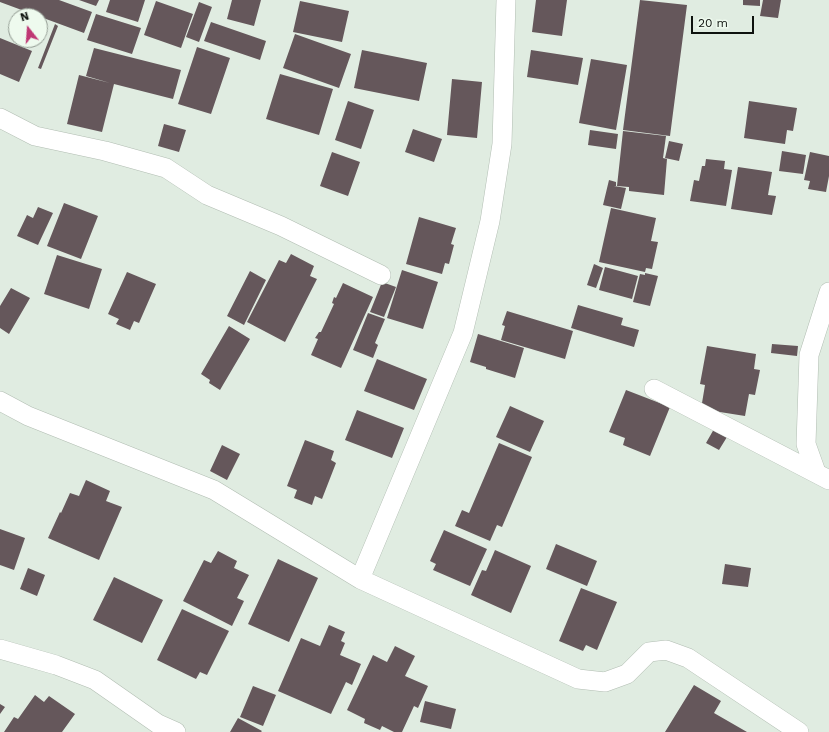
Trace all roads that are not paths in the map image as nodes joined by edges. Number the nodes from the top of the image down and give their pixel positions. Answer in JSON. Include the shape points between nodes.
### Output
{"nodes":[{"id":1,"x":506,"y":0,"type":"edge"},
{"id":2,"x":0,"y":118,"type":"edge"},
{"id":3,"x":382,"y":275,"type":"dead end"},
{"id":4,"x":829,"y":292,"type":"edge"},
{"id":5,"x":654,"y":389,"type":"dead end"},
{"id":6,"x":0,"y":401,"type":"edge"},
{"id":7,"x":823,"y":476,"type":"edge"},
{"id":8,"x":360,"y":579,"type":"junction"},
{"id":9,"x":0,"y":649,"type":"edge"},
{"id":10,"x":176,"y":732,"type":"edge"},
{"id":11,"x":799,"y":732,"type":"edge"}],
"edges":[{"from":1,"to":8,"type":"street","via":[[502,144],[490,220],[463,333]]},
{"from":2,"to":3,"type":"street","via":[[35,136],[106,151],[166,168],[207,195],[281,226]]},
{"from":4,"to":7,"type":"street","via":[[809,355],[806,444]]},
{"from":5,"to":7,"type":"street"},
{"from":6,"to":8,"type":"street","via":[[28,416],[214,490]]},
{"from":8,"to":11,"type":"street","via":[[578,679],[605,682],[627,674],[648,652],[666,650],[688,658]]},
{"from":9,"to":10,"type":"street","via":[[96,680],[158,724]]}]}
